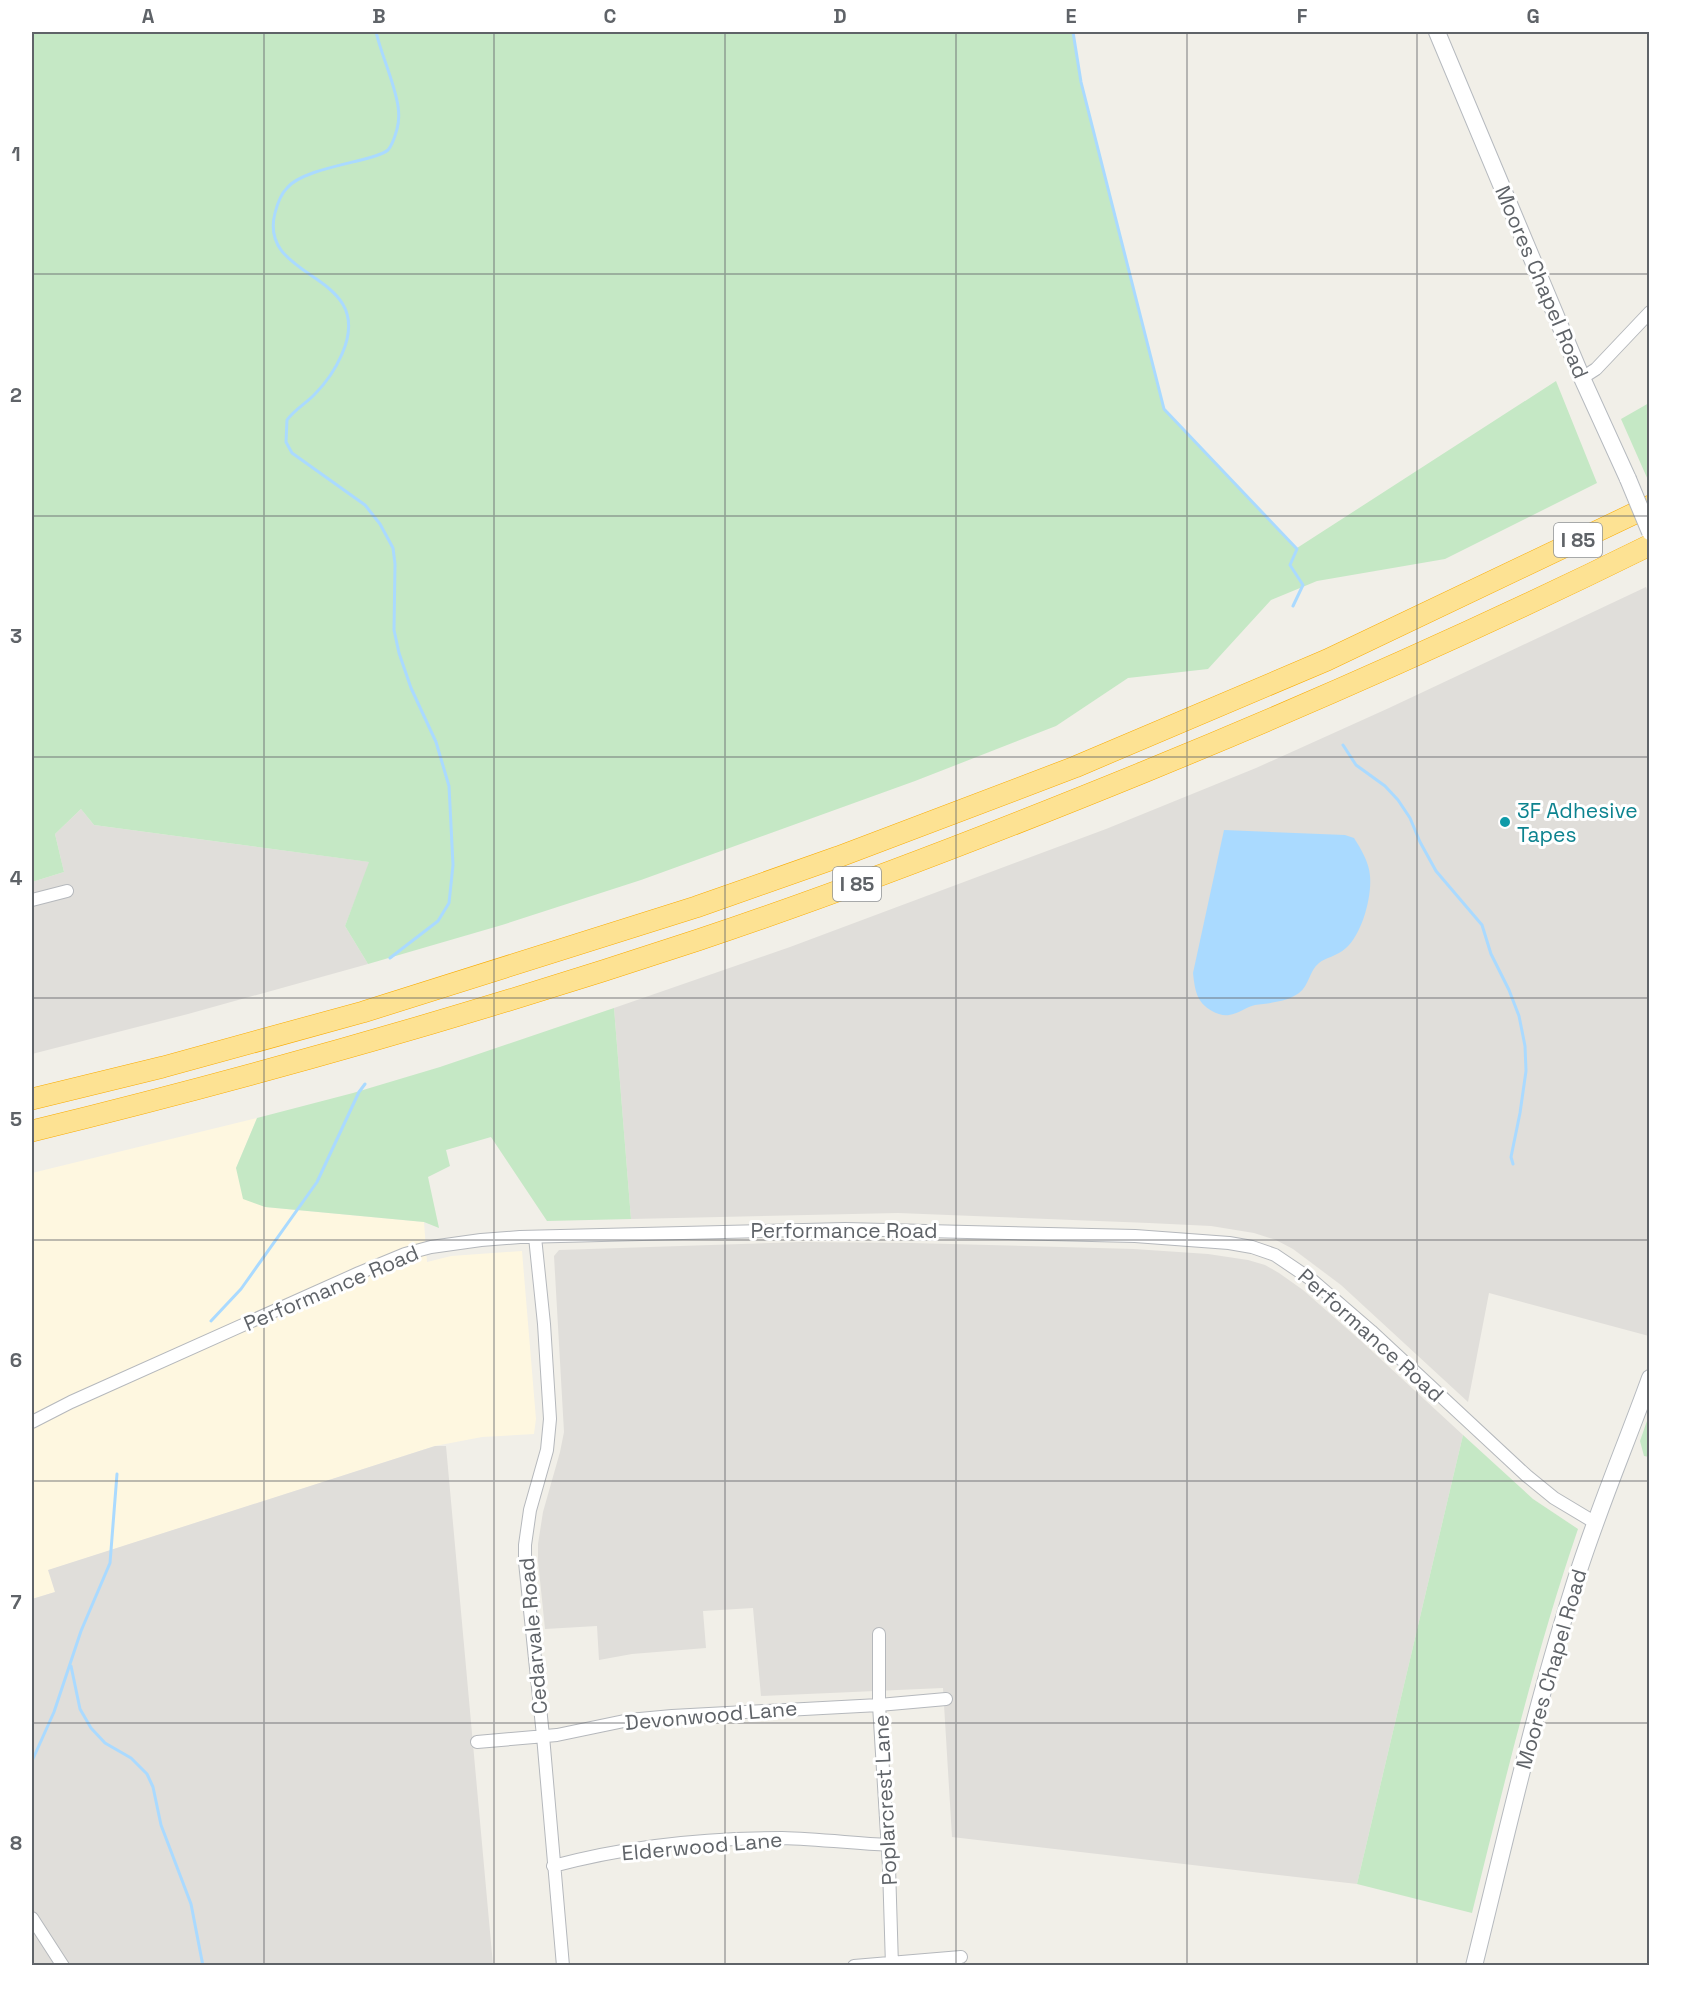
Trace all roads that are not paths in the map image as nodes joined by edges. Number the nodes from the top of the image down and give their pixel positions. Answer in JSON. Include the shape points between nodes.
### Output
{"nodes":[{"id":1,"x":1437,"y":32,"type":"edge"},
{"id":2,"x":1650,"y":312,"type":"edge"},
{"id":3,"x":1582,"y":378,"type":"junction"},
{"id":4,"x":1650,"y":506,"type":"edge"},
{"id":5,"x":1650,"y":532,"type":"edge"},
{"id":6,"x":1650,"y":545,"type":"edge"},
{"id":7,"x":67,"y":891,"type":"dead end"},
{"id":8,"x":32,"y":900,"type":"edge"},
{"id":9,"x":32,"y":1099,"type":"edge"},
{"id":10,"x":32,"y":1131,"type":"edge"},
{"id":11,"x":535,"y":1237,"type":"junction"},
{"id":12,"x":1650,"y":1378,"type":"edge"},
{"id":13,"x":32,"y":1422,"type":"edge"},
{"id":14,"x":1594,"y":1522,"type":"junction"},
{"id":15,"x":879,"y":1634,"type":"dead end"},
{"id":16,"x":946,"y":1699,"type":"dead end"},
{"id":17,"x":879,"y":1705,"type":"junction"},
{"id":18,"x":543,"y":1736,"type":"junction"},
{"id":19,"x":477,"y":1742,"type":"dead end"},
{"id":20,"x":888,"y":1845,"type":"junction"},
{"id":21,"x":553,"y":1866,"type":"junction"},
{"id":22,"x":32,"y":1918,"type":"edge"},
{"id":23,"x":961,"y":1957,"type":"dead end"},
{"id":24,"x":892,"y":1964,"type":"edge"},
{"id":25,"x":63,"y":1965,"type":"edge"},
{"id":26,"x":562,"y":1965,"type":"edge"},
{"id":27,"x":854,"y":1965,"type":"edge"},
{"id":28,"x":1474,"y":1965,"type":"edge"}],
"edges":[{"from":1,"to":3,"type":"main road","name":"Moores Chapel Road"},
{"from":2,"to":3,"type":"street","via":[[1596,369]]},
{"from":3,"to":5,"type":"main road","name":"Moores Chapel Road","bridge":true},
{"from":4,"to":9,"type":"highway","number":"I 85","via":[[1316,665],[1075,767],[838,857],[696,907],[375,1008]]},
{"from":6,"to":10,"type":"highway","number":"I 85","via":[[1258,725],[897,869],[701,939],[480,1010],[242,1078]]},
{"from":7,"to":8,"type":"street"},
{"from":11,"to":13,"type":"street","name":"Performance Road","via":[[449,1243],[405,1254]]},
{"from":11,"to":14,"type":"street","name":"Performance Road","via":[[916,1229],[1210,1240],[1251,1247],[1285,1260],[1312,1280],[1527,1476]]},
{"from":11,"to":18,"type":"street","name":"Cedarvale Road","via":[[550,1419],[547,1450],[530,1510],[525,1562]]},
{"from":12,"to":14,"type":"main road","name":"Moores Chapel Road"},
{"from":14,"to":28,"type":"main road","name":"Moores Chapel Road","via":[[1544,1685]]},
{"from":15,"to":17,"type":"street","name":"Poplarcrest Lane"},
{"from":16,"to":17,"type":"street","name":"Devonwood Lane"},
{"from":17,"to":18,"type":"street","name":"Devonwood Lane","via":[[672,1716]]},
{"from":17,"to":20,"type":"street","name":"Poplarcrest Lane"},
{"from":18,"to":19,"type":"street","name":"Devonwood Lane"},
{"from":18,"to":21,"type":"street","name":"Cedarvale Road"},
{"from":20,"to":21,"type":"street","name":"Elderwood Lane","via":[[734,1839],[644,1848]]},
{"from":20,"to":24,"type":"street","name":"Poplarcrest Lane"},
{"from":21,"to":26,"type":"street","name":"Cedarvale Road"},
{"from":22,"to":25,"type":"street"},
{"from":23,"to":24,"type":"street"},
{"from":24,"to":27,"type":"street"}]}
